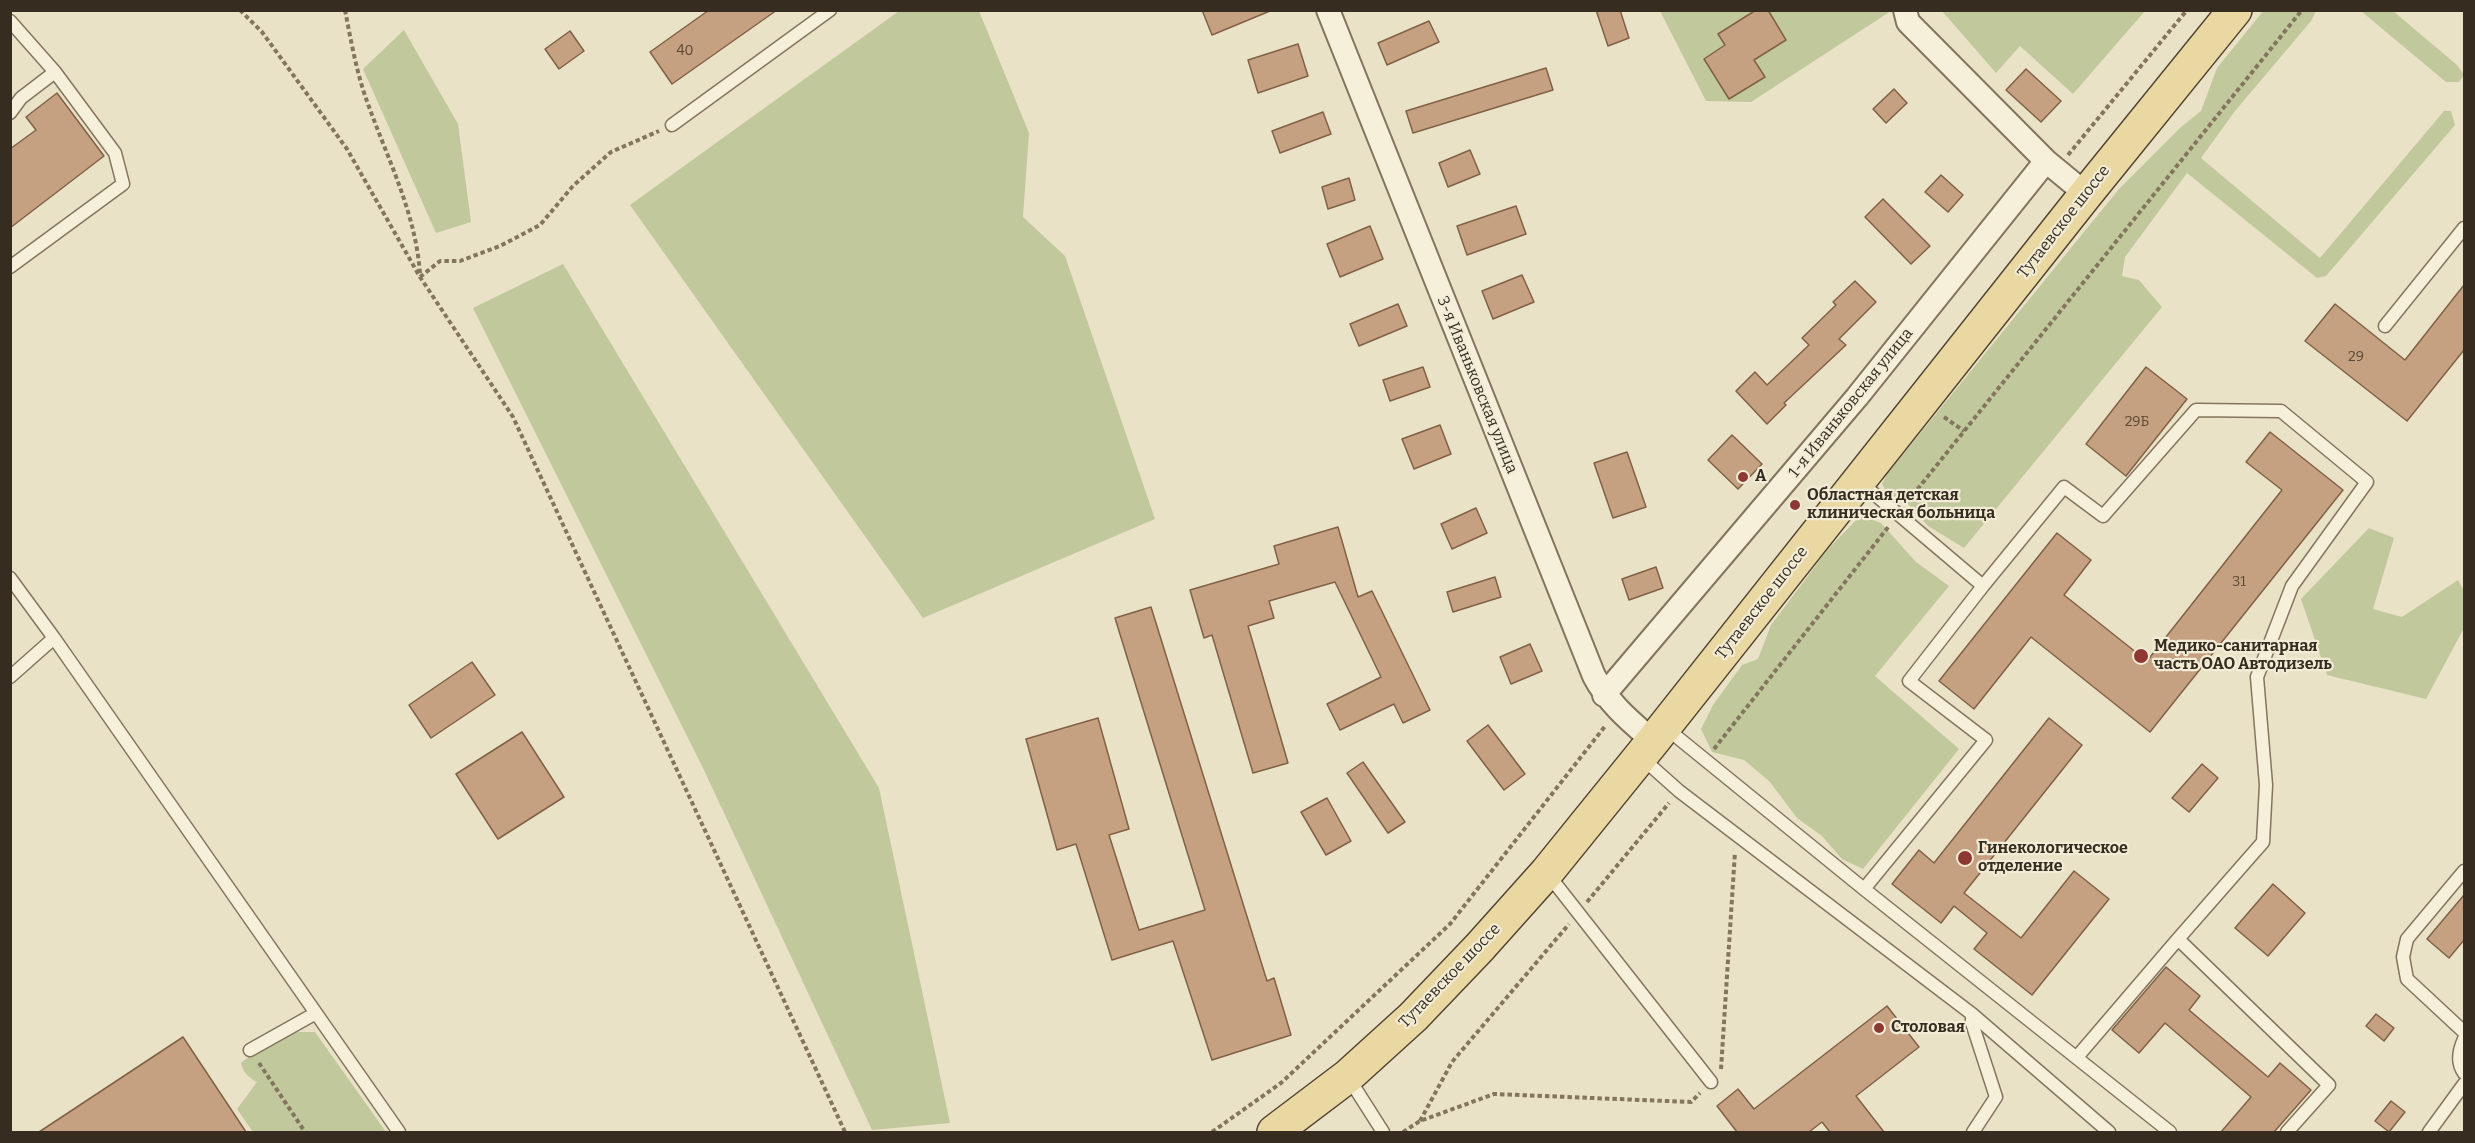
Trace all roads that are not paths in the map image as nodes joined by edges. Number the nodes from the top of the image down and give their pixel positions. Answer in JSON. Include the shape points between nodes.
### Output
{"nodes":[{"id":1,"x":830,"y":10,"type":"edge"},
{"id":2,"x":1328,"y":10,"type":"edge"},
{"id":3,"x":1905,"y":10,"type":"edge"},
{"id":4,"x":2235,"y":10,"type":"edge"},
{"id":5,"x":10,"y":21,"type":"edge"},
{"id":6,"x":55,"y":72,"type":"junction"},
{"id":7,"x":10,"y":113,"type":"edge"},
{"id":8,"x":672,"y":125,"type":"road end"},
{"id":9,"x":2051,"y":165,"type":"junction"},
{"id":10,"x":2086,"y":194,"type":"junction"},
{"id":11,"x":2464,"y":228,"type":"edge"},
{"id":12,"x":10,"y":267,"type":"edge"},
{"id":13,"x":2385,"y":326,"type":"dead end"},
{"id":14,"x":1858,"y":481,"type":"junction"},
{"id":15,"x":10,"y":578,"type":"edge"},
{"id":16,"x":1983,"y":586,"type":"junction"},
{"id":17,"x":54,"y":638,"type":"junction"},
{"id":18,"x":10,"y":676,"type":"edge"},
{"id":19,"x":1604,"y":695,"type":"junction"},
{"id":20,"x":1653,"y":742,"type":"junction"},
{"id":21,"x":2464,"y":871,"type":"edge"},
{"id":22,"x":1546,"y":872,"type":"junction"},
{"id":23,"x":1864,"y":889,"type":"junction"},
{"id":24,"x":2178,"y":939,"type":"junction"},
{"id":25,"x":316,"y":1013,"type":"junction"},
{"id":26,"x":1972,"y":1014,"type":"junction"},
{"id":27,"x":2464,"y":1032,"type":"edge"},
{"id":28,"x":2464,"y":1039,"type":"edge"},
{"id":29,"x":250,"y":1050,"type":"road end"},
{"id":30,"x":2077,"y":1057,"type":"junction"},
{"id":31,"x":2464,"y":1073,"type":"edge"},
{"id":32,"x":1348,"y":1076,"type":"junction"},
{"id":33,"x":1711,"y":1082,"type":"road end"},
{"id":34,"x":2464,"y":1084,"type":"edge"},
{"id":35,"x":399,"y":1132,"type":"edge"},
{"id":36,"x":1274,"y":1132,"type":"edge"},
{"id":37,"x":1383,"y":1132,"type":"edge"},
{"id":38,"x":1973,"y":1132,"type":"edge"},
{"id":39,"x":2109,"y":1132,"type":"edge"},
{"id":40,"x":2170,"y":1132,"type":"edge"},
{"id":41,"x":2287,"y":1132,"type":"edge"},
{"id":42,"x":2429,"y":1132,"type":"edge"}],
"edges":[{"from":1,"to":8,"type":"lane"},
{"from":2,"to":19,"type":"street","name":"3-я Иваньковская улица"},
{"from":3,"to":9,"type":"street","via":[[1908,22]]},
{"from":4,"to":10,"type":"main road","name":"Тутаевское шоссе"},
{"from":5,"to":6,"type":"lane"},
{"from":6,"to":7,"type":"lane","via":[[21,98]]},
{"from":6,"to":12,"type":"lane","via":[[115,153],[123,184]]},
{"from":9,"to":10,"type":"street"},
{"from":9,"to":19,"type":"street","name":"1-я Иваньковская улица"},
{"from":10,"to":14,"type":"main road","name":"Тутаевское шоссе"},
{"from":11,"to":13,"type":"lane"},
{"from":14,"to":16,"type":"lane"},
{"from":14,"to":20,"type":"main road","name":"Тутаевское шоссе"},
{"from":15,"to":17,"type":"lane"},
{"from":16,"to":23,"type":"lane","via":[[1909,681],[1986,740]]},
{"from":16,"to":24,"type":"lane","via":[[2064,487],[2103,516],[2196,410],[2281,411],[2367,482],[2292,586],[2257,677],[2266,785],[2263,842]]},
{"from":17,"to":18,"type":"lane"},
{"from":17,"to":25,"type":"lane"},
{"from":19,"to":20,"type":"street","name":"3-я Иваньковская улица"},
{"from":20,"to":22,"type":"main road","name":"Тутаевское шоссе"},
{"from":20,"to":23,"type":"lane","via":[[1706,759]]},
{"from":20,"to":26,"type":"lane","via":[[1679,791]]},
{"from":21,"to":27,"type":"lane","via":[[2407,939],[2403,957],[2407,979]]},
{"from":22,"to":32,"type":"main road","name":"Тутаевское шоссе","via":[[1413,1017]]},
{"from":22,"to":33,"type":"lane"},
{"from":23,"to":30,"type":"lane"},
{"from":24,"to":30,"type":"lane"},
{"from":24,"to":41,"type":"lane","via":[[2329,1085]]},
{"from":25,"to":29,"type":"lane"},
{"from":25,"to":35,"type":"lane"},
{"from":26,"to":38,"type":"lane","via":[[1996,1097]]},
{"from":26,"to":39,"type":"lane"},
{"from":28,"to":31,"type":"lane","via":[[2458,1052]]},
{"from":30,"to":40,"type":"lane"},
{"from":32,"to":36,"type":"main road","name":"Тутаевское шоссе"},
{"from":32,"to":37,"type":"lane"},
{"from":34,"to":42,"type":"lane"}]}
